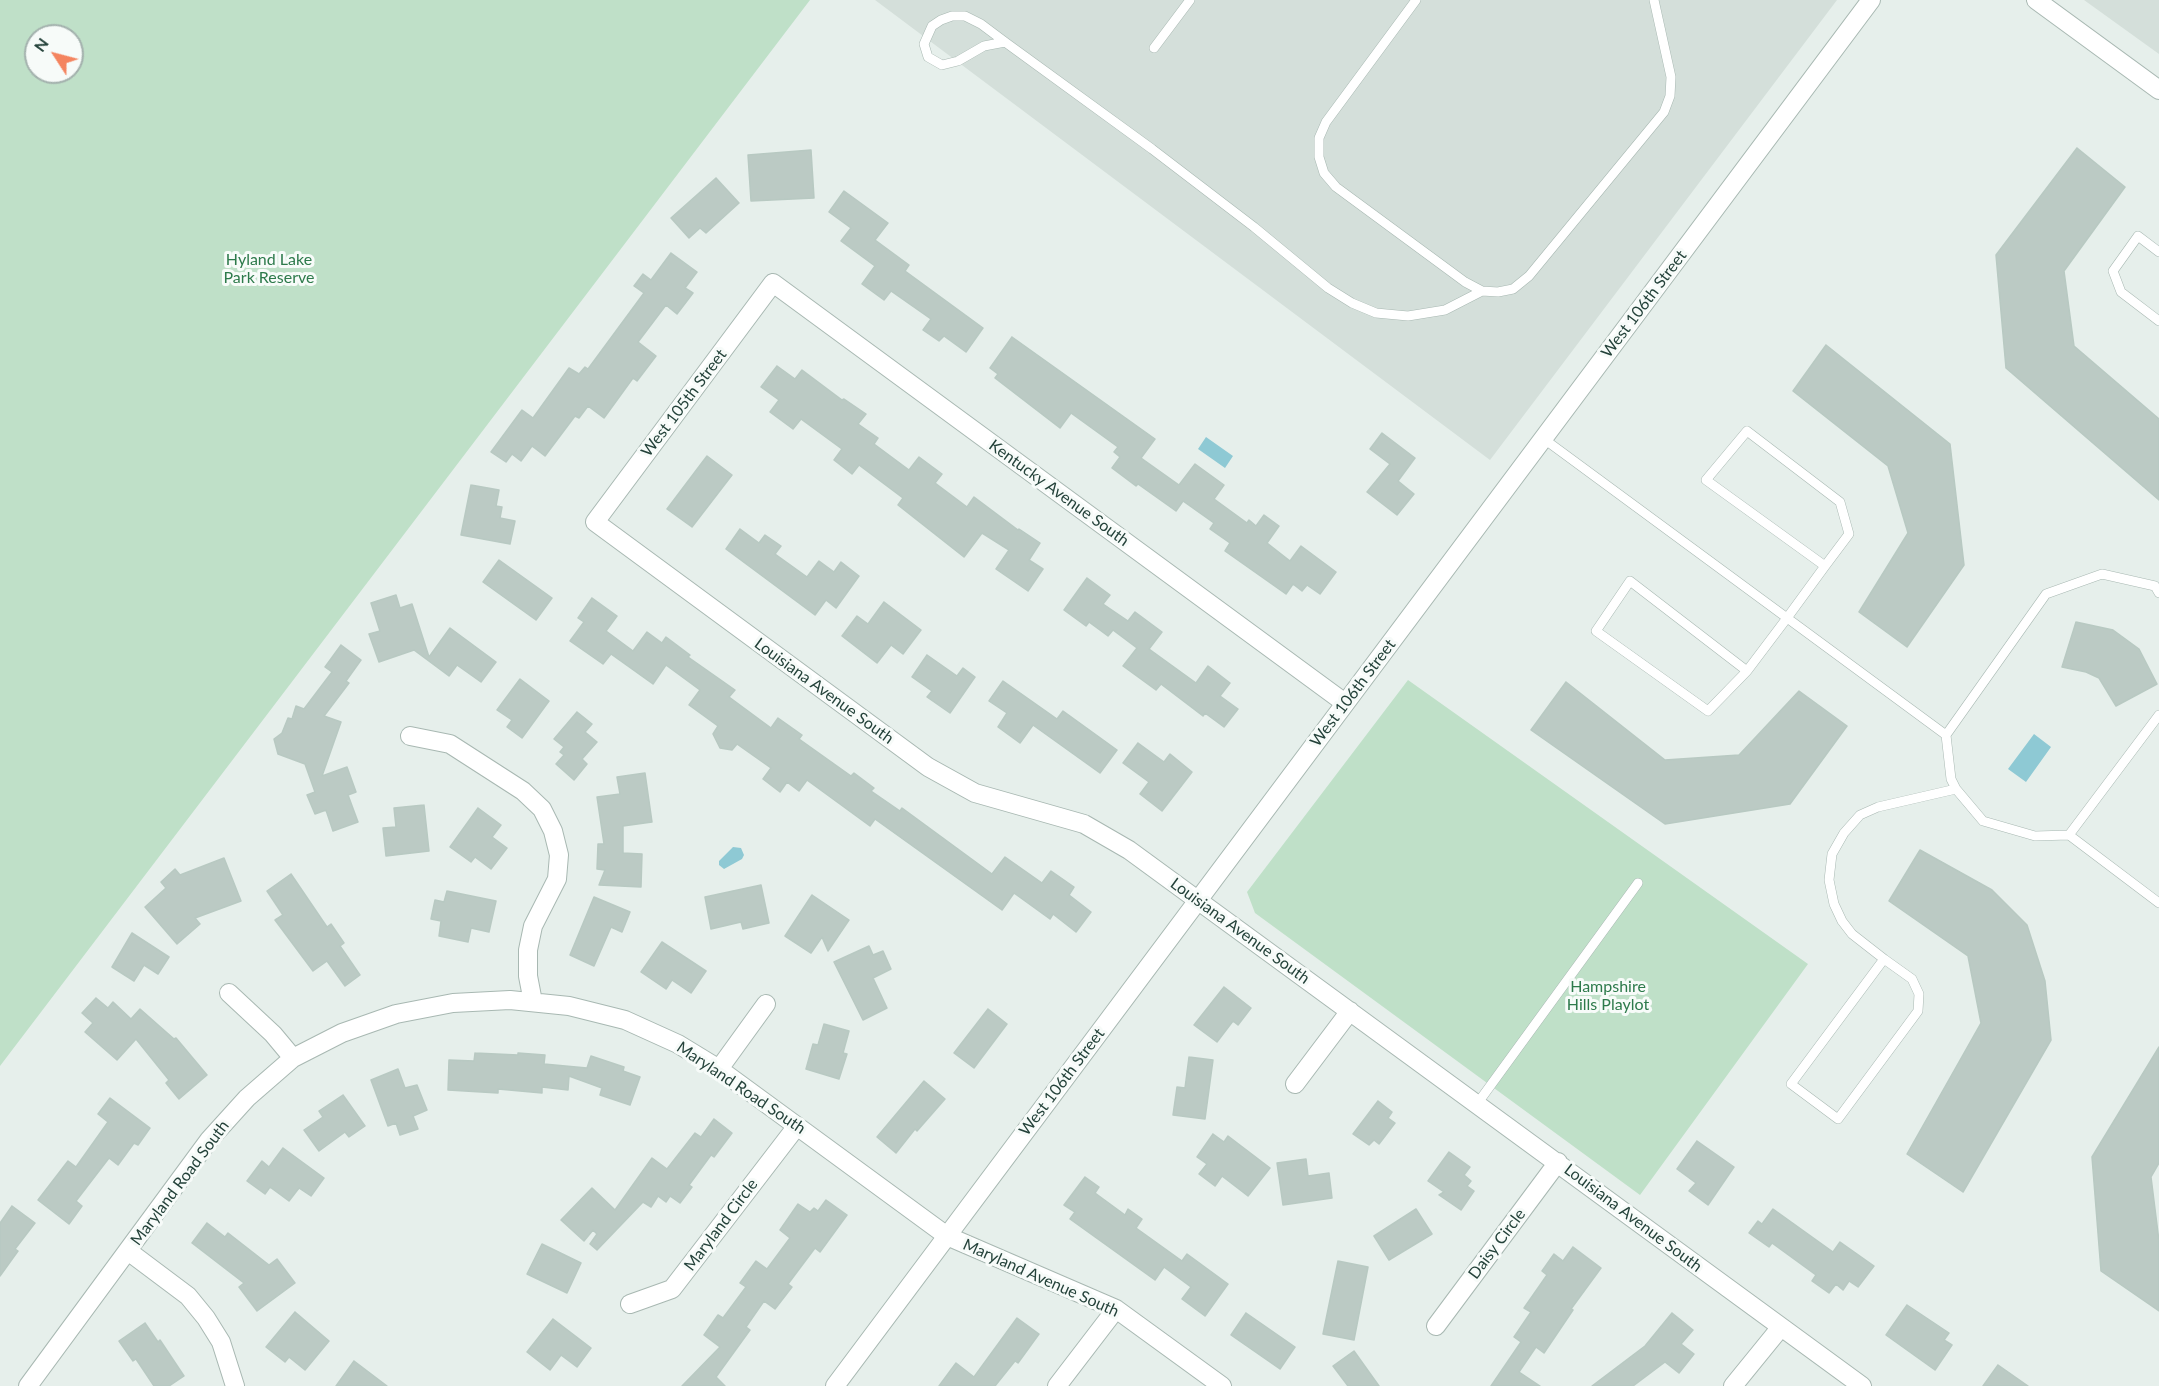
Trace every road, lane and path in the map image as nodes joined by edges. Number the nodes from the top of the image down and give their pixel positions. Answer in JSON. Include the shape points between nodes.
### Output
{"nodes":[{"id":1,"x":1190,"y":0,"type":"edge"},
{"id":2,"x":1416,"y":0,"type":"edge"},
{"id":3,"x":1654,"y":0,"type":"edge"},
{"id":4,"x":1871,"y":0,"type":"edge"},
{"id":5,"x":2036,"y":0,"type":"edge"},
{"id":6,"x":1005,"y":42,"type":"junction"},
{"id":7,"x":1154,"y":48,"type":"dead end"},
{"id":8,"x":2159,"y":90,"type":"edge"},
{"id":9,"x":2159,"y":252,"type":"edge"},
{"id":10,"x":773,"y":284,"type":"joint"},
{"id":11,"x":1482,"y":291,"type":"junction"},
{"id":12,"x":2159,"y":321,"type":"edge"},
{"id":13,"x":1544,"y":439,"type":"junction"},
{"id":14,"x":595,"y":522,"type":"joint"},
{"id":15,"x":1825,"y":566,"type":"junction"},
{"id":16,"x":2158,"y":586,"type":"edge"},
{"id":17,"x":1787,"y":618,"type":"junction"},
{"id":18,"x":1747,"y":671,"type":"junction"},
{"id":19,"x":1345,"y":703,"type":"junction"},
{"id":20,"x":2159,"y":715,"type":"edge"},
{"id":21,"x":1946,"y":735,"type":"junction"},
{"id":22,"x":410,"y":736,"type":"dead end"},
{"id":23,"x":1956,"y":789,"type":"junction"},
{"id":24,"x":2069,"y":835,"type":"junction"},
{"id":25,"x":1638,"y":883,"type":"dead end"},
{"id":26,"x":1198,"y":900,"type":"junction"},
{"id":27,"x":2159,"y":903,"type":"edge"},
{"id":28,"x":1884,"y":959,"type":"junction"},
{"id":29,"x":229,"y":993,"type":"dead end"},
{"id":30,"x":533,"y":1002,"type":"junction"},
{"id":31,"x":766,"y":1004,"type":"dead end"},
{"id":32,"x":1350,"y":1011,"type":"junction"},
{"id":33,"x":293,"y":1058,"type":"junction"},
{"id":34,"x":719,"y":1069,"type":"junction"},
{"id":35,"x":1295,"y":1084,"type":"dead end"},
{"id":36,"x":1477,"y":1104,"type":"junction"},
{"id":37,"x":797,"y":1126,"type":"junction"},
{"id":38,"x":1558,"y":1162,"type":"junction"},
{"id":39,"x":947,"y":1236,"type":"junction"},
{"id":40,"x":128,"y":1251,"type":"junction"},
{"id":41,"x":630,"y":1304,"type":"dead end"},
{"id":42,"x":1116,"y":1309,"type":"junction"},
{"id":43,"x":1436,"y":1326,"type":"dead end"},
{"id":44,"x":1781,"y":1327,"type":"junction"},
{"id":45,"x":28,"y":1386,"type":"edge"},
{"id":46,"x":235,"y":1386,"type":"edge"},
{"id":47,"x":835,"y":1386,"type":"edge"},
{"id":48,"x":1057,"y":1386,"type":"edge"},
{"id":49,"x":1222,"y":1386,"type":"edge"},
{"id":50,"x":1732,"y":1386,"type":"edge"},
{"id":51,"x":1862,"y":1386,"type":"edge"}],
"edges":[{"from":1,"to":7,"type":"lane"},
{"from":2,"to":11,"type":"lane","via":[[1326,122],[1319,138],[1318,157],[1324,173],[1336,187]]},
{"from":3,"to":11,"type":"lane","via":[[1671,77],[1664,112],[1529,276],[1513,289]]},
{"from":4,"to":13,"type":"street","name":"West 106th Street"},
{"from":5,"to":8,"type":"street"},
{"from":6,"to":6,"type":"lane","via":[[965,16],[952,16],[932,26],[924,44],[928,57],[949,65],[984,46]]},
{"from":6,"to":11,"type":"lane","via":[[1352,303],[1376,313],[1408,315],[1445,310]]},
{"from":9,"to":12,"type":"lane","via":[[2138,236],[2113,271],[2121,292]]},
{"from":10,"to":14,"type":"street","name":"West 105th Street"},
{"from":10,"to":19,"type":"street","name":"Kentucky Avenue South"},
{"from":13,"to":17,"type":"lane"},
{"from":13,"to":19,"type":"street","name":"West 106th Street"},
{"from":14,"to":26,"type":"street","name":"Louisiana Avenue South","via":[[928,767],[975,793],[1084,824],[1129,850]]},
{"from":15,"to":15,"type":"lane","via":[[1849,534],[1840,502],[1747,431],[1706,480]]},
{"from":15,"to":17,"type":"lane"},
{"from":16,"to":21,"type":"lane","via":[[2102,574],[2046,594]]},
{"from":17,"to":18,"type":"lane"},
{"from":17,"to":21,"type":"lane"},
{"from":18,"to":18,"type":"lane","via":[[1630,581],[1596,631],[1708,711]]},
{"from":19,"to":26,"type":"street","name":"West 106th Street"},
{"from":20,"to":24,"type":"lane"},
{"from":21,"to":23,"type":"lane","via":[[1951,779]]},
{"from":22,"to":30,"type":"street","via":[[450,744],[524,791],[542,809],[553,831],[559,855],[557,879],[533,926],[528,950]]},
{"from":23,"to":24,"type":"lane","via":[[1983,821],[2035,836]]},
{"from":23,"to":28,"type":"lane","via":[[1878,807],[1860,815],[1832,854],[1829,880],[1842,921]]},
{"from":24,"to":27,"type":"lane"},
{"from":25,"to":36,"type":"lane"},
{"from":26,"to":32,"type":"street","name":"Louisiana Avenue South"},
{"from":26,"to":39,"type":"street","name":"West 106th Street"},
{"from":28,"to":28,"type":"lane","via":[[1791,1084],[1838,1119],[1918,1011],[1919,994],[1912,979]]},
{"from":29,"to":33,"type":"street"},
{"from":30,"to":33,"type":"street","name":"Maryland Road South","via":[[453,1003],[396,1014]]},
{"from":30,"to":34,"type":"street","name":"Maryland Road South","via":[[625,1020],[678,1044]]},
{"from":31,"to":34,"type":"street"},
{"from":32,"to":35,"type":"street"},
{"from":32,"to":36,"type":"street","name":"Louisiana Avenue South"},
{"from":33,"to":40,"type":"street","name":"Maryland Road South","via":[[247,1098],[209,1140]]},
{"from":34,"to":37,"type":"street","name":"Maryland Road South"},
{"from":36,"to":38,"type":"street","name":"Louisiana Avenue South"},
{"from":37,"to":39,"type":"street","name":"Maryland Road South"},
{"from":37,"to":41,"type":"street","name":"Maryland Circle","via":[[672,1289]]},
{"from":38,"to":43,"type":"street","name":"Daisy Circle"},
{"from":38,"to":44,"type":"street","name":"Louisiana Avenue South"},
{"from":39,"to":42,"type":"street","name":"Maryland Avenue South"},
{"from":39,"to":47,"type":"street","name":"West 106th Street"},
{"from":40,"to":45,"type":"street","name":"Maryland Road South"},
{"from":40,"to":46,"type":"street","via":[[188,1296],[206,1318],[221,1342]]},
{"from":42,"to":48,"type":"street"},
{"from":42,"to":49,"type":"street","name":"Maryland Avenue South"},
{"from":44,"to":50,"type":"street"},
{"from":44,"to":51,"type":"street","name":"Louisiana Avenue South"}]}
